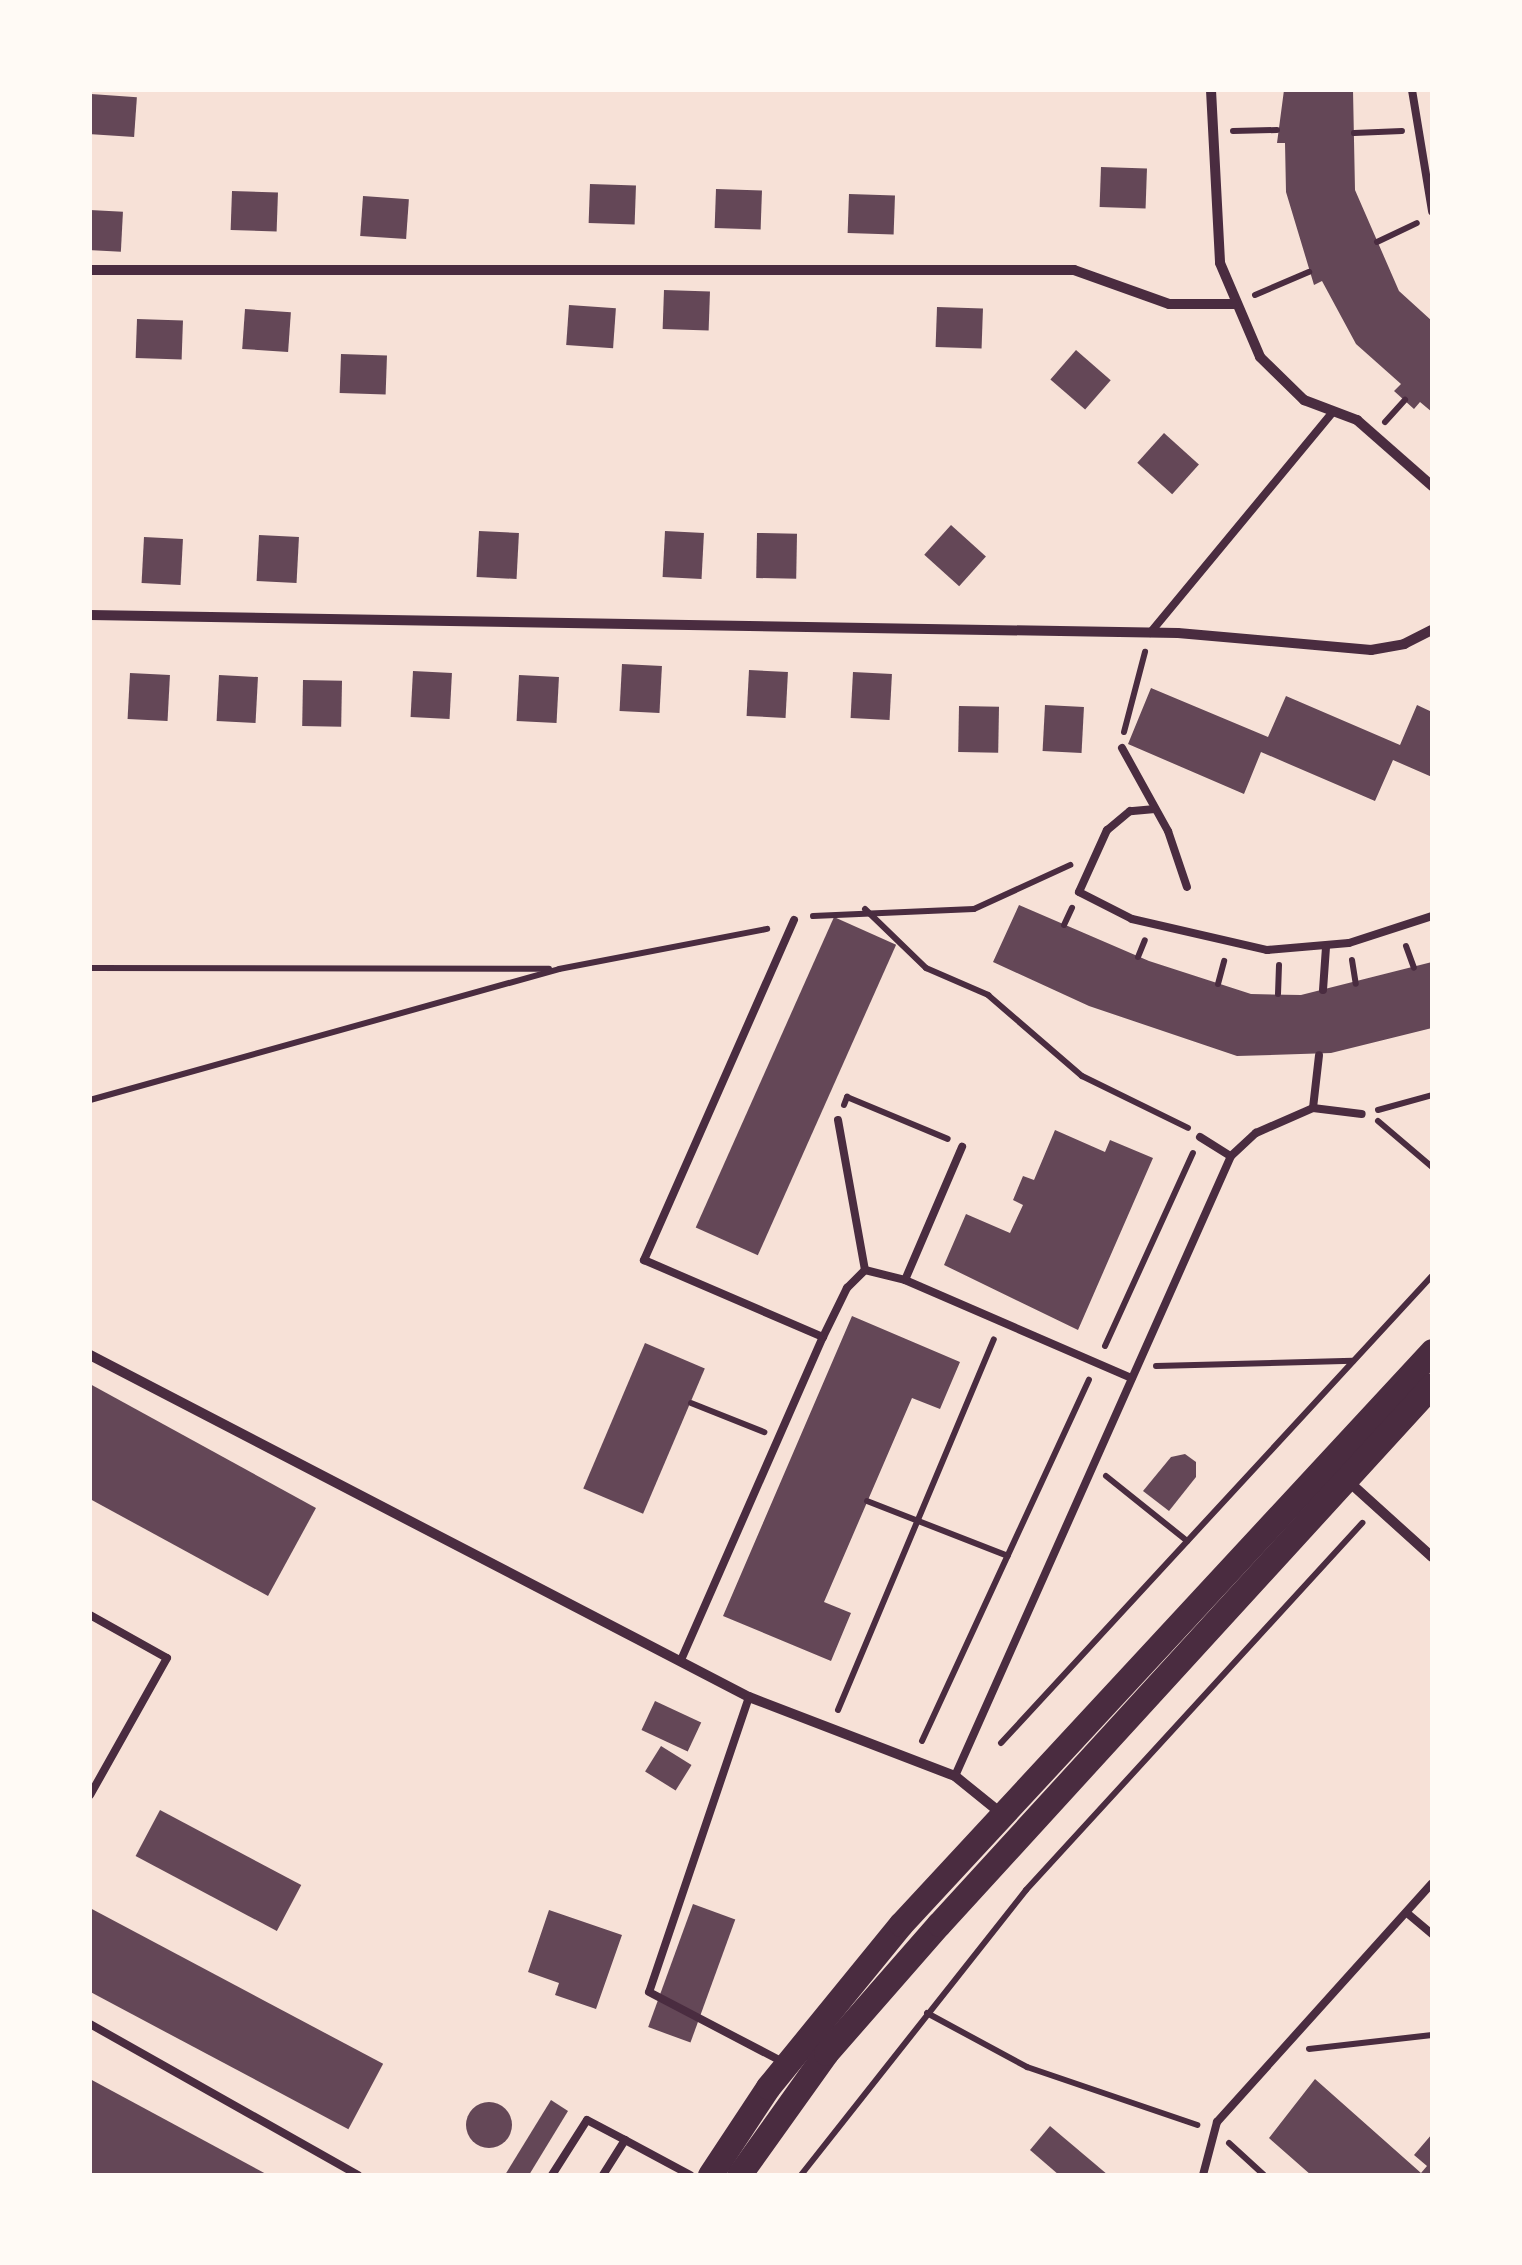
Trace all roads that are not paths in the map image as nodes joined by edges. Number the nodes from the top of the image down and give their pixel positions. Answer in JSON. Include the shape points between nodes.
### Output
{"nodes":[{"id":1,"x":1211,"y":90,"type":"edge"},
{"id":2,"x":1412,"y":90,"type":"edge"},
{"id":3,"x":1432,"y":213,"type":"edge"},
{"id":4,"x":90,"y":270,"type":"edge"},
{"id":5,"x":1234,"y":304,"type":"junction"},
{"id":6,"x":1332,"y":413,"type":"junction"},
{"id":7,"x":1432,"y":486,"type":"edge"},
{"id":8,"x":90,"y":615,"type":"edge"},
{"id":9,"x":1432,"y":630,"type":"edge"},
{"id":10,"x":1148,"y":635,"type":"junction"},
{"id":11,"x":1122,"y":748,"type":"dead end"},
{"id":12,"x":1155,"y":810,"type":"junction"},
{"id":13,"x":1187,"y":887,"type":"dead end"},
{"id":14,"x":1432,"y":916,"type":"edge"},
{"id":15,"x":794,"y":920,"type":"road end"},
{"id":16,"x":1326,"y":947,"type":"junction"},
{"id":17,"x":1323,"y":990,"type":"dead end"},
{"id":18,"x":1319,"y":1055,"type":"dead end"},
{"id":19,"x":1314,"y":1108,"type":"junction"},
{"id":20,"x":1362,"y":1114,"type":"road end"},
{"id":21,"x":838,"y":1120,"type":"road end"},
{"id":22,"x":1200,"y":1137,"type":"road end"},
{"id":23,"x":962,"y":1147,"type":"road end"},
{"id":24,"x":1230,"y":1156,"type":"junction"},
{"id":25,"x":865,"y":1270,"type":"junction"},
{"id":26,"x":904,"y":1280,"type":"junction"},
{"id":27,"x":823,"y":1336,"type":"junction"},
{"id":28,"x":1432,"y":1351,"type":"edge"},
{"id":29,"x":90,"y":1354,"type":"edge"},
{"id":30,"x":1132,"y":1378,"type":"junction"},
{"id":31,"x":1432,"y":1385,"type":"edge"},
{"id":32,"x":1338,"y":1472,"type":"junction"},
{"id":33,"x":1432,"y":1558,"type":"edge"},
{"id":34,"x":90,"y":1616,"type":"edge"},
{"id":35,"x":681,"y":1660,"type":"junction"},
{"id":36,"x":749,"y":1697,"type":"junction"},
{"id":37,"x":955,"y":1776,"type":"junction"},
{"id":38,"x":90,"y":1794,"type":"edge"},
{"id":39,"x":1013,"y":1824,"type":"junction"},
{"id":40,"x":1432,"y":1882,"type":"edge"},
{"id":41,"x":1406,"y":1913,"type":"junction"},
{"id":42,"x":1432,"y":1934,"type":"edge"},
{"id":43,"x":90,"y":2024,"type":"edge"},
{"id":44,"x":785,"y":2064,"type":"junction"},
{"id":45,"x":625,"y":2140,"type":"junction"},
{"id":46,"x":358,"y":2175,"type":"edge"},
{"id":47,"x":552,"y":2175,"type":"edge"},
{"id":48,"x":603,"y":2175,"type":"edge"},
{"id":49,"x":690,"y":2175,"type":"edge"},
{"id":50,"x":710,"y":2175,"type":"edge"},
{"id":51,"x":739,"y":2175,"type":"edge"},
{"id":52,"x":1204,"y":2175,"type":"edge"}],
"edges":[{"from":1,"to":5,"type":"street","via":[[1220,263]]},
{"from":2,"to":3,"type":"lane"},
{"from":4,"to":5,"type":"street","via":[[1074,270],[1169,304]]},
{"from":5,"to":6,"type":"street","via":[[1260,356],[1304,400]]},
{"from":6,"to":7,"type":"street","via":[[1357,420]]},
{"from":6,"to":10,"type":"lane"},
{"from":8,"to":10,"type":"street"},
{"from":9,"to":10,"type":"street","via":[[1371,650]]},
{"from":11,"to":12,"type":"lane"},
{"from":12,"to":13,"type":"lane"},
{"from":12,"to":16,"type":"lane","via":[[1141,807],[1119,818],[1079,892],[1132,919],[1267,950]]},
{"from":14,"to":16,"type":"lane"},
{"from":15,"to":27,"type":"lane","via":[[644,1260]]},
{"from":16,"to":17,"type":"lane"},
{"from":18,"to":19,"type":"lane"},
{"from":19,"to":20,"type":"lane"},
{"from":19,"to":24,"type":"lane","via":[[1256,1133]]},
{"from":21,"to":25,"type":"lane"},
{"from":22,"to":24,"type":"lane"},
{"from":23,"to":26,"type":"lane"},
{"from":24,"to":30,"type":"lane"},
{"from":25,"to":26,"type":"lane"},
{"from":25,"to":27,"type":"lane","via":[[847,1288]]},
{"from":26,"to":30,"type":"lane"},
{"from":27,"to":35,"type":"lane"},
{"from":28,"to":32,"type":"main road"},
{"from":29,"to":35,"type":"street"},
{"from":30,"to":37,"type":"lane"},
{"from":31,"to":32,"type":"main road"},
{"from":32,"to":33,"type":"street"},
{"from":32,"to":39,"type":"main road"},
{"from":34,"to":38,"type":"lane","via":[[167,1658]]},
{"from":35,"to":36,"type":"street"},
{"from":36,"to":37,"type":"street"},
{"from":36,"to":44,"type":"lane","via":[[649,1992]]},
{"from":37,"to":39,"type":"street"},
{"from":39,"to":44,"type":"main road","via":[[901,1924]]},
{"from":39,"to":51,"type":"main road","via":[[826,2053]]},
{"from":40,"to":41,"type":"lane"},
{"from":41,"to":42,"type":"lane"},
{"from":41,"to":52,"type":"lane","via":[[1212,2129]]},
{"from":43,"to":46,"type":"lane"},
{"from":44,"to":50,"type":"main road"},
{"from":45,"to":47,"type":"lane","via":[[587,2120]]},
{"from":45,"to":48,"type":"lane"},
{"from":45,"to":49,"type":"lane"}]}
